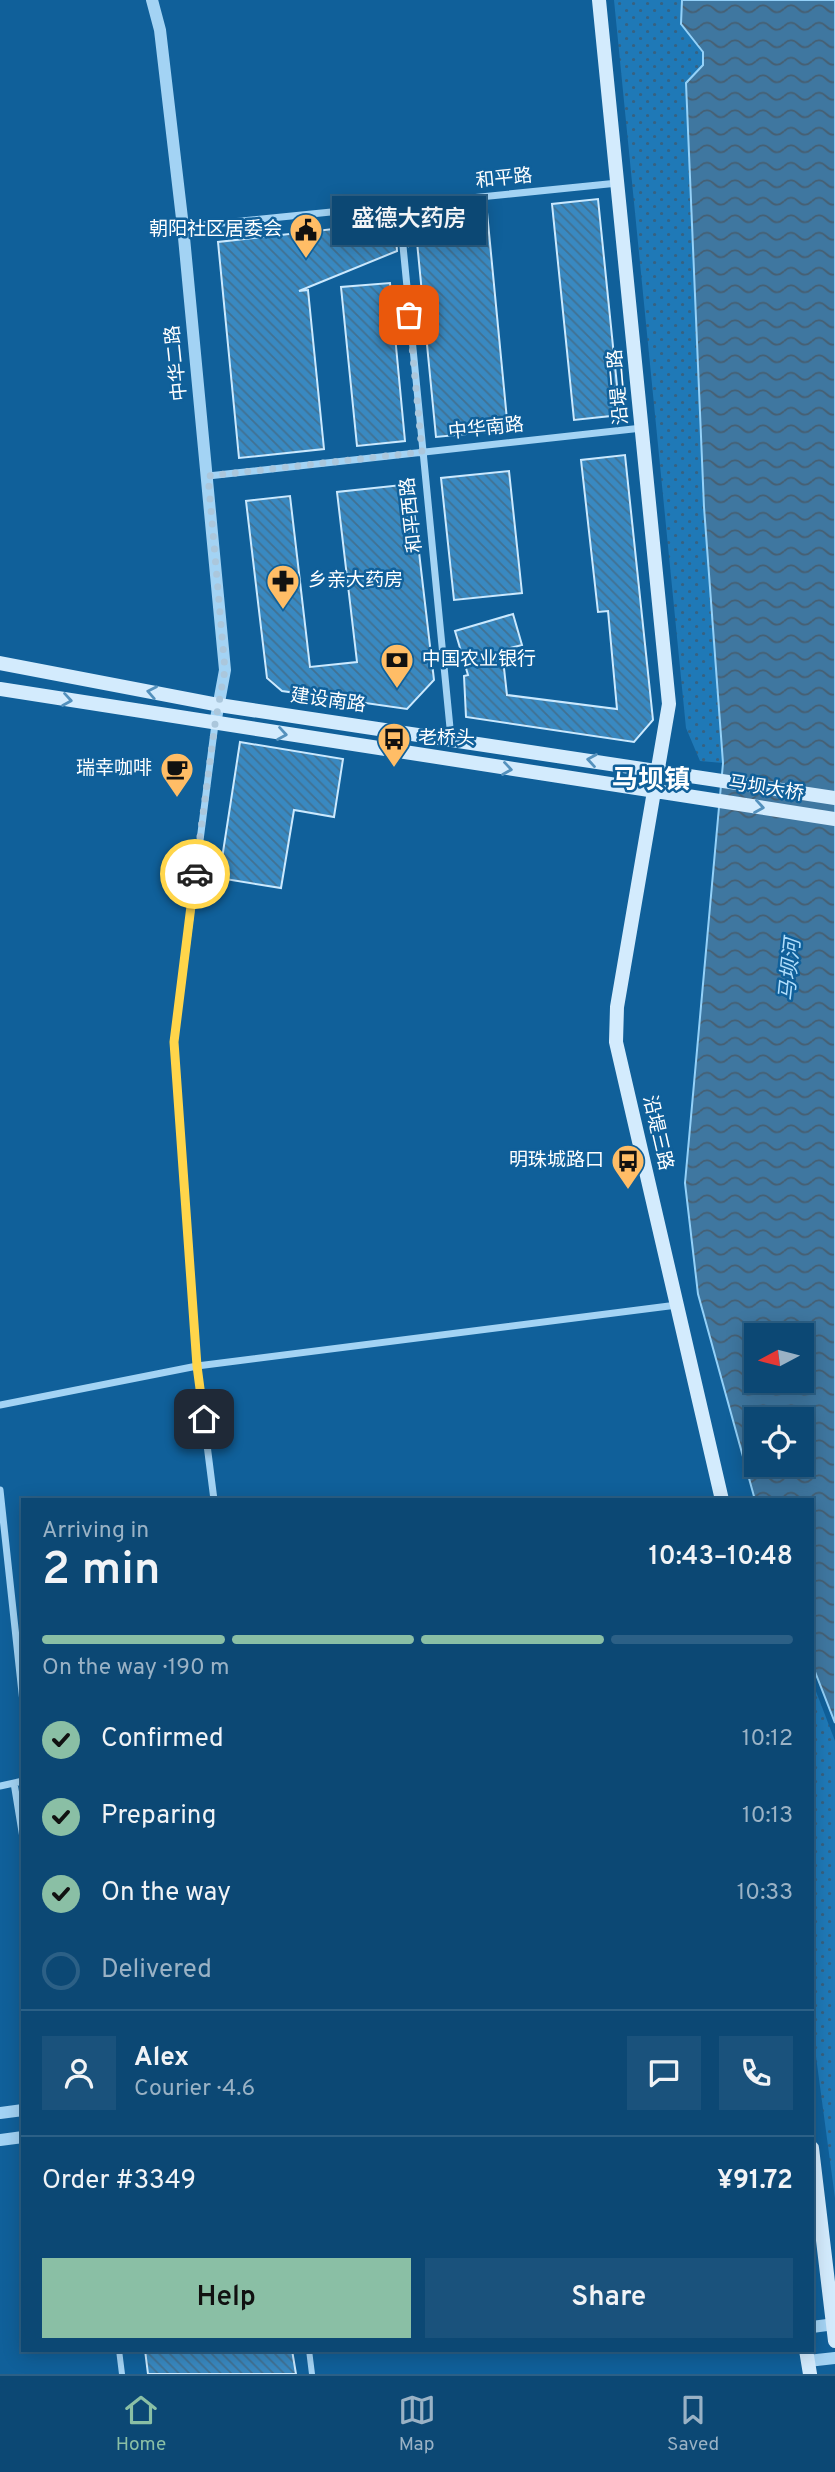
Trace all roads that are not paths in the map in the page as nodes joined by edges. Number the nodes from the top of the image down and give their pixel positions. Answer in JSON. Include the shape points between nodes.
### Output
{"nodes":[{"id":1,"x":152,"y":0,"type":"edge"},
{"id":2,"x":599,"y":0,"type":"edge"},
{"id":3,"x":619,"y":183,"type":"junction"},
{"id":4,"x":399,"y":205,"type":"junction"},
{"id":5,"x":183,"y":227,"type":"junction"},
{"id":6,"x":642,"y":428,"type":"junction"},
{"id":7,"x":422,"y":452,"type":"junction"},
{"id":8,"x":208,"y":476,"type":"junction"},
{"id":9,"x":0,"y":663,"type":"edge"},
{"id":10,"x":0,"y":689,"type":"edge"},
{"id":11,"x":219,"y":705,"type":"junction"},
{"id":12,"x":215,"y":724,"type":"junction"},
{"id":13,"x":451,"y":738,"type":"junction"},
{"id":14,"x":659,"y":771,"type":"junction"},
{"id":15,"x":693,"y":776,"type":"joint"},
{"id":16,"x":656,"y":791,"type":"junction"},
{"id":17,"x":692,"y":796,"type":"joint"},
{"id":18,"x":835,"y":798,"type":"edge"},
{"id":19,"x":835,"y":819,"type":"edge"},
{"id":20,"x":678,"y":1304,"type":"junction"},
{"id":21,"x":197,"y":1366,"type":"junction"},
{"id":22,"x":0,"y":1405,"type":"edge"},
{"id":23,"x":0,"y":1490,"type":"edge"},
{"id":24,"x":214,"y":1498,"type":"edge"},
{"id":25,"x":722,"y":1498,"type":"edge"},
{"id":26,"x":21,"y":1684,"type":"edge"},
{"id":27,"x":18,"y":1782,"type":"edge"},
{"id":28,"x":0,"y":1786,"type":"edge"},
{"id":29,"x":21,"y":1816,"type":"edge"},
{"id":30,"x":21,"y":2110,"type":"edge"},
{"id":31,"x":0,"y":2113,"type":"edge"},
{"id":32,"x":21,"y":2137,"type":"edge"},
{"id":33,"x":0,"y":2140,"type":"edge"},
{"id":34,"x":814,"y":2161,"type":"edge"},
{"id":35,"x":831,"y":2271,"type":"edge"},
{"id":36,"x":834,"y":2324,"type":"edge"},
{"id":37,"x":814,"y":2327,"type":"edge"},
{"id":38,"x":835,"y":2341,"type":"edge"},
{"id":39,"x":119,"y":2352,"type":"edge"},
{"id":40,"x":309,"y":2352,"type":"edge"},
{"id":41,"x":835,"y":2358,"type":"edge"},
{"id":42,"x":808,"y":2362,"type":"edge"},
{"id":43,"x":122,"y":2374,"type":"edge"},
{"id":44,"x":312,"y":2374,"type":"edge"}],
"edges":[{"from":1,"to":5,"type":"street","name":"中华二路","via":[[160,30]]},
{"from":2,"to":3,"type":"main road","name":"沿堤二路"},
{"from":3,"to":4,"type":"street","name":"和平路"},
{"from":3,"to":6,"type":"main road","name":"沿堤二路"},
{"from":4,"to":5,"type":"street","name":"和平路"},
{"from":4,"to":7,"type":"street","name":"和平西路"},
{"from":5,"to":8,"type":"street","name":"中华二路"},
{"from":6,"to":7,"type":"street","name":"中华南路"},
{"from":6,"to":14,"type":"main road","name":"沿堤二路","via":[[668,693]]},
{"from":7,"to":8,"type":"street","name":"中华南路"},
{"from":7,"to":13,"type":"street","name":"和平西路"},
{"from":8,"to":11,"type":"street","name":"中华二路","via":[[225,670]]},
{"from":11,"to":9,"type":"main road","name":"建设南路","one_way":true},
{"from":10,"to":12,"type":"main road","name":"建设南路","one_way":true},
{"from":11,"to":12,"type":"street","name":"中华二路"},
{"from":11,"to":13,"type":"main road","name":"建设南路"},
{"from":12,"to":16,"type":"main road","name":"建设南路","one_way":true},
{"from":12,"to":21,"type":"street","via":[[174,1042]]},
{"from":14,"to":13,"type":"main road","name":"建设南路","one_way":true},
{"from":14,"to":15,"type":"main road","name":"建设南路"},
{"from":14,"to":16,"type":"main road","name":"沿堤三路"},
{"from":15,"to":18,"type":"main road","name":"马坝大桥"},
{"from":16,"to":17,"type":"main road","name":"建设南路"},
{"from":16,"to":20,"type":"main road","name":"沿堤三路","via":[[615,1021],[620,1063]]},
{"from":17,"to":19,"type":"main road","name":"马坝大桥","one_way":true},
{"from":20,"to":21,"type":"street"},
{"from":20,"to":25,"type":"main road","name":"沿堤三路"},
{"from":21,"to":22,"type":"street"},
{"from":21,"to":24,"type":"street"},
{"from":23,"to":26,"type":"street"},
{"from":27,"to":28,"type":"street"},
{"from":27,"to":29,"type":"street"},
{"from":30,"to":31,"type":"street"},
{"from":32,"to":33,"type":"street"},
{"from":34,"to":35,"type":"main road"},
{"from":35,"to":36,"type":"main road"},
{"from":36,"to":37,"type":"street"},
{"from":36,"to":38,"type":"main road"},
{"from":39,"to":43,"type":"street"},
{"from":40,"to":44,"type":"street"},
{"from":41,"to":42,"type":"street"}]}
